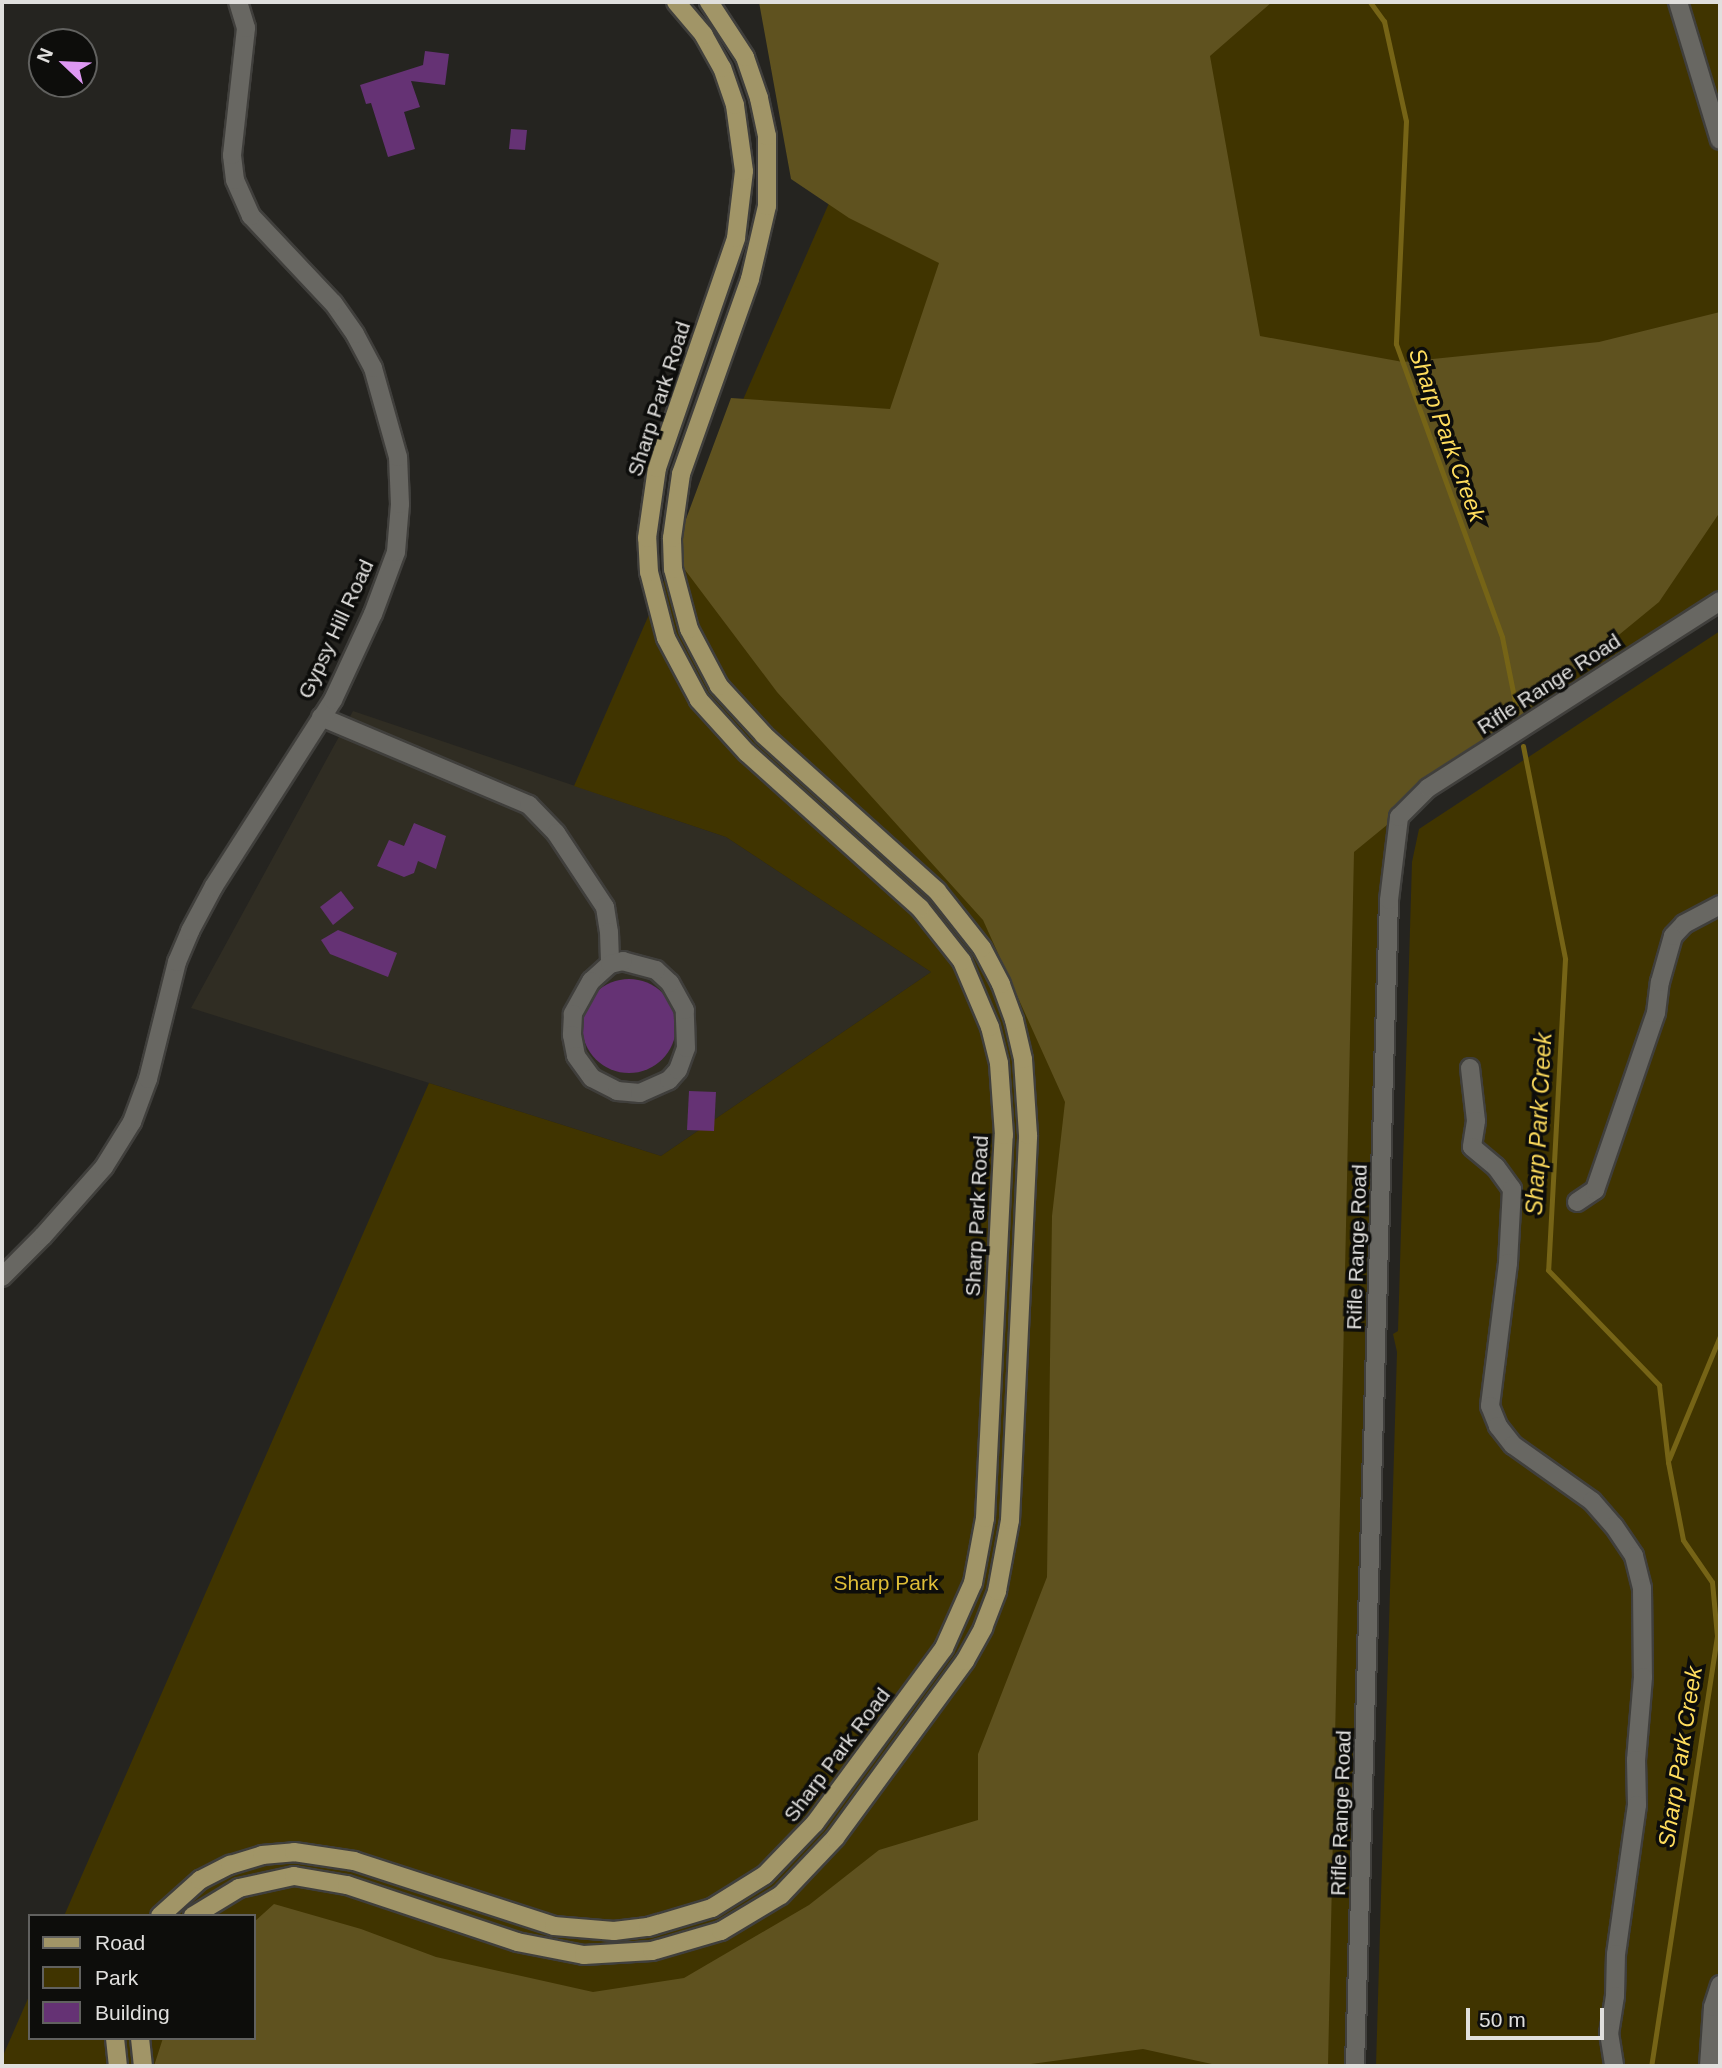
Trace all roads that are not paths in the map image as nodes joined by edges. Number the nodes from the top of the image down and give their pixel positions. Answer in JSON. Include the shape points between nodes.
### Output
{"nodes":[{"id":1,"x":238,"y":2,"type":"edge"},
{"id":2,"x":676,"y":2,"type":"edge"},
{"id":3,"x":709,"y":2,"type":"edge"},
{"id":4,"x":1678,"y":2,"type":"edge"},
{"id":5,"x":1720,"y":140,"type":"edge"},
{"id":6,"x":1720,"y":601,"type":"edge"},
{"id":7,"x":321,"y":717,"type":"junction"},
{"id":8,"x":1720,"y":905,"type":"edge"},
{"id":9,"x":610,"y":964,"type":"junction"},
{"id":10,"x":1470,"y":1068,"type":"dead end"},
{"id":11,"x":1577,"y":1202,"type":"dead end"},
{"id":12,"x":2,"y":1277,"type":"edge"},
{"id":13,"x":162,"y":1914,"type":"edge"},
{"id":14,"x":197,"y":1914,"type":"edge"},
{"id":15,"x":1720,"y":1985,"type":"edge"},
{"id":16,"x":116,"y":2040,"type":"edge"},
{"id":17,"x":140,"y":2040,"type":"edge"},
{"id":18,"x":118,"y":2066,"type":"edge"},
{"id":19,"x":143,"y":2066,"type":"edge"},
{"id":20,"x":1355,"y":2066,"type":"edge"},
{"id":21,"x":1614,"y":2066,"type":"edge"},
{"id":22,"x":1709,"y":2066,"type":"edge"}],
"edges":[{"from":1,"to":7,"type":"street","name":"Gypsy Hill Road","via":[[246,28],[232,155],[235,180],[251,216],[310,275],[355,334],[373,368],[398,457],[396,552],[373,614]]},
{"from":2,"to":13,"type":"main road","name":"Sharp Park Road","via":[[704,35],[722,68],[735,104],[744,171],[736,238],[657,468],[647,538],[649,572],[666,638],[699,700],[747,753],[920,908],[962,961],[990,1027],[999,1063],[1004,1135],[985,1518],[973,1583],[944,1648],[816,1823],[765,1875],[712,1908],[648,1927],[614,1931],[554,1926],[354,1861],[294,1852],[230,1865],[200,1881]]},
{"from":3,"to":14,"type":"main road","name":"Sharp Park Road","via":[[745,57],[759,98],[767,136],[767,206],[750,279],[681,474],[672,538],[673,569],[689,629],[719,686],[764,735],[937,891],[982,948],[1014,1020],[1025,1071],[1028,1135],[1010,1520],[997,1591],[965,1661],[835,1839],[781,1895],[722,1931],[652,1951],[584,1955],[517,1942],[347,1885],[294,1877],[239,1888]]},
{"from":4,"to":5,"type":"street"},
{"from":6,"to":20,"type":"street","name":"Rifle Range Road","via":[[1428,788],[1399,817],[1389,914]]},
{"from":7,"to":9,"type":"street","via":[[528,805],[556,833],[605,907]]},
{"from":7,"to":12,"type":"street","name":"Gypsy Hill Road","via":[[190,931],[132,1122],[104,1167]]},
{"from":8,"to":11,"type":"street","via":[[1684,924],[1673,936],[1641,1063],[1595,1190]]},
{"from":9,"to":9,"type":"street","via":[[591,981],[573,1014],[576,1056],[592,1078],[617,1091],[640,1093],[669,1080],[678,1070],[688,1032],[685,1010],[670,983],[656,970],[623,961]]},
{"from":10,"to":21,"type":"street","via":[[1476,1121],[1472,1147],[1496,1167],[1512,1189],[1507,1276],[1490,1406],[1513,1445],[1592,1501],[1614,1526],[1634,1556],[1642,1588],[1637,1805],[1609,2033]]},
{"from":15,"to":22,"type":"street","via":[[1713,2007]]},
{"from":16,"to":18,"type":"main road"},
{"from":17,"to":19,"type":"main road"}]}
